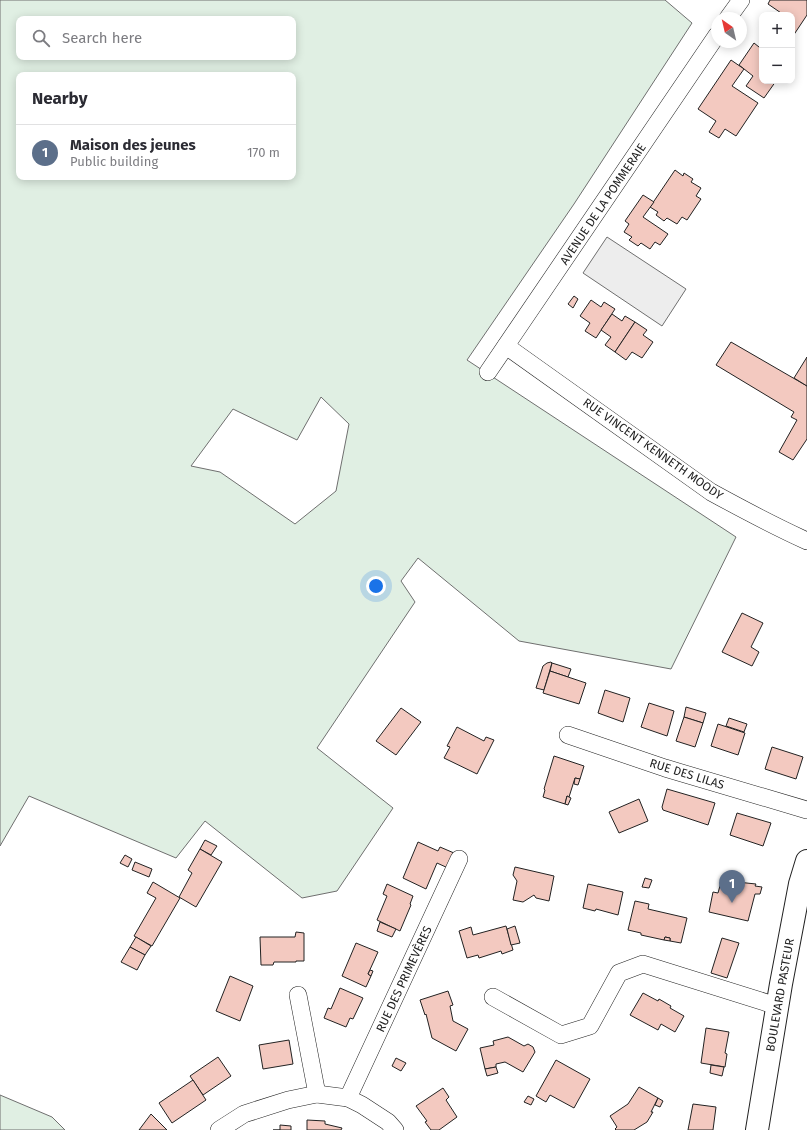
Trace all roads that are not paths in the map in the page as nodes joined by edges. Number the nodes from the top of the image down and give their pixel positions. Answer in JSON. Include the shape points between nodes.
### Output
{"nodes":[{"id":1,"x":741,"y":0,"type":"edge"},
{"id":2,"x":732,"y":12,"type":"edge"},
{"id":3,"x":711,"y":44,"type":"edge"},
{"id":4,"x":506,"y":346,"type":"junction"},
{"id":5,"x":488,"y":372,"type":"dead end"},
{"id":6,"x":807,"y":541,"type":"edge"},
{"id":7,"x":568,"y":735,"type":"dead end"},
{"id":8,"x":807,"y":810,"type":"edge"},
{"id":9,"x":459,"y":859,"type":"dead end"},
{"id":10,"x":807,"y":861,"type":"edge"},
{"id":11,"x":298,"y":995,"type":"dead end"},
{"id":12,"x":493,"y":997,"type":"dead end"},
{"id":13,"x":777,"y":1006,"type":"junction"},
{"id":14,"x":317,"y":1094,"type":"junction"},
{"id":15,"x":348,"y":1098,"type":"junction"},
{"id":16,"x":219,"y":1130,"type":"edge"},
{"id":17,"x":395,"y":1130,"type":"edge"},
{"id":18,"x":757,"y":1130,"type":"edge"}],
"edges":[{"from":1,"to":2,"type":"street"},
{"from":3,"to":4,"type":"street","name":"AVENUE DE LA POMMERAIE"},
{"from":4,"to":5,"type":"street","name":"AVENUE DE LA POMMERAIE"},
{"from":4,"to":6,"type":"street","name":"RUE VINCENT KENNETH MOODY","via":[[710,492]]},
{"from":7,"to":8,"type":"street","name":"RUE DES LILAS","via":[[665,768]]},
{"from":9,"to":15,"type":"street","name":"RUE DES PRIMEVÈRES"},
{"from":10,"to":13,"type":"street","name":"BOULEVARD PASTEUR","via":[[800,884]]},
{"from":11,"to":14,"type":"street"},
{"from":12,"to":13,"type":"street","via":[[561,1035],[590,1026],[619,973],[643,964]]},
{"from":13,"to":18,"type":"street","name":"BOULEVARD PASTEUR"},
{"from":14,"to":15,"type":"street"},
{"from":14,"to":16,"type":"street","via":[[244,1114]]},
{"from":15,"to":17,"type":"street","via":[[388,1122]]}]}
